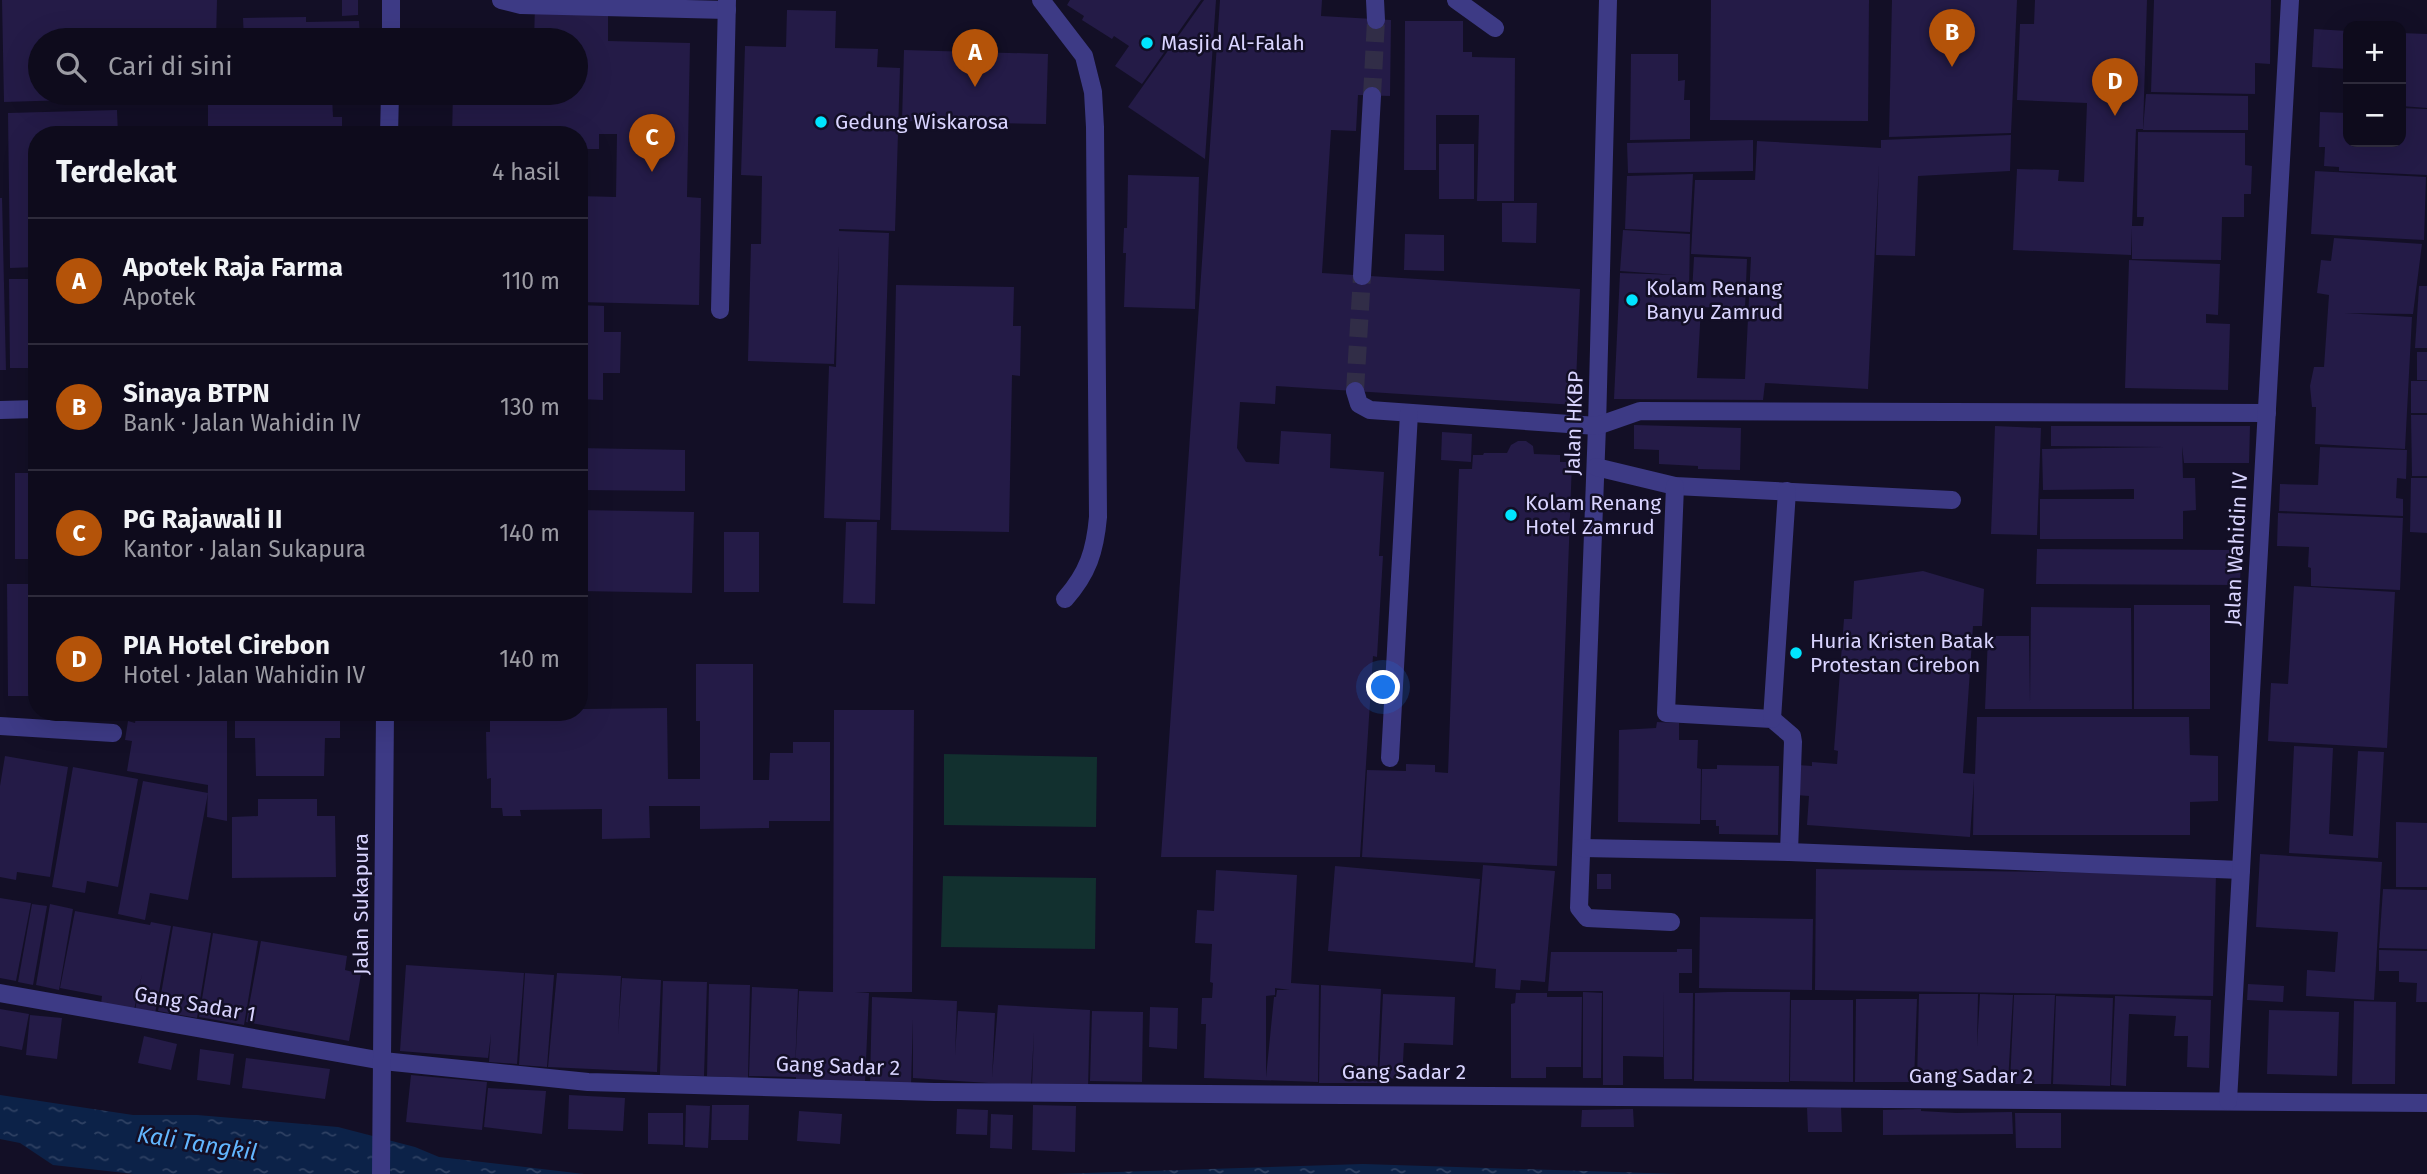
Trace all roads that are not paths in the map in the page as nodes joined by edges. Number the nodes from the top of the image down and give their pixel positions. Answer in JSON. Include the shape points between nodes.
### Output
{"nodes":[{"id":1,"x":391,"y":0,"type":"edge"},
{"id":2,"x":501,"y":0,"type":"edge"},
{"id":3,"x":1041,"y":0,"type":"edge"},
{"id":4,"x":1376,"y":0,"type":"edge"},
{"id":5,"x":1456,"y":0,"type":"edge"},
{"id":6,"x":1608,"y":0,"type":"edge"},
{"id":7,"x":2290,"y":0,"type":"edge"},
{"id":8,"x":727,"y":5,"type":"edge"},
{"id":9,"x":1376,"y":20,"type":"tunnel mouth"},
{"id":10,"x":391,"y":28,"type":"edge"},
{"id":11,"x":1495,"y":28,"type":"dead end"},
{"id":12,"x":1372,"y":96,"type":"tunnel mouth"},
{"id":13,"x":390,"y":105,"type":"edge"},
{"id":14,"x":389,"y":126,"type":"edge"},
{"id":15,"x":1362,"y":276,"type":"tunnel mouth"},
{"id":16,"x":720,"y":310,"type":"dead end"},
{"id":17,"x":1355,"y":391,"type":"dead end"},
{"id":18,"x":28,"y":409,"type":"edge"},
{"id":19,"x":0,"y":410,"type":"edge"},
{"id":20,"x":1409,"y":413,"type":"junction"},
{"id":21,"x":2267,"y":413,"type":"junction"},
{"id":22,"x":1597,"y":426,"type":"junction"},
{"id":23,"x":1596,"y":467,"type":"junction"},
{"id":24,"x":1675,"y":486,"type":"junction"},
{"id":25,"x":1787,"y":491,"type":"junction"},
{"id":26,"x":1952,"y":500,"type":"dead end"},
{"id":27,"x":1065,"y":599,"type":"dead end"},
{"id":28,"x":1772,"y":719,"type":"junction"},
{"id":29,"x":385,"y":721,"type":"edge"},
{"id":30,"x":0,"y":726,"type":"edge"},
{"id":31,"x":113,"y":733,"type":"dead end"},
{"id":32,"x":1390,"y":758,"type":"dead end"},
{"id":33,"x":1582,"y":848,"type":"junction"},
{"id":34,"x":1788,"y":852,"type":"junction"},
{"id":35,"x":2241,"y":870,"type":"junction"},
{"id":36,"x":1671,"y":922,"type":"dead end"},
{"id":37,"x":0,"y":993,"type":"edge"},
{"id":38,"x":383,"y":1061,"type":"junction"},
{"id":39,"x":2228,"y":1101,"type":"junction"},
{"id":40,"x":2427,"y":1102,"type":"edge"},
{"id":41,"x":381,"y":1174,"type":"edge"}],
"edges":[{"from":1,"to":10,"type":"street"},
{"from":2,"to":8,"type":"street","via":[[521,5]]},
{"from":3,"to":27,"type":"street","via":[[1084,56],[1095,127],[1098,517],[1091,558]]},
{"from":4,"to":9,"type":"street"},
{"from":5,"to":11,"type":"street"},
{"from":6,"to":22,"type":"street","name":"Jalan HKBP"},
{"from":7,"to":21,"type":"street","name":"Jalan Wahidin IV"},
{"from":8,"to":16,"type":"street"},
{"from":12,"to":15,"type":"street"},
{"from":13,"to":14,"type":"street"},
{"from":17,"to":20,"type":"street","via":[[1364,408]]},
{"from":18,"to":19,"type":"street"},
{"from":20,"to":22,"type":"street"},
{"from":20,"to":32,"type":"street"},
{"from":21,"to":22,"type":"street","via":[[1640,411]]},
{"from":21,"to":35,"type":"street","name":"Jalan Wahidin IV"},
{"from":22,"to":23,"type":"street","name":"Jalan HKBP"},
{"from":23,"to":24,"type":"street"},
{"from":23,"to":33,"type":"street","name":"Jalan HKBP"},
{"from":24,"to":25,"type":"street"},
{"from":24,"to":28,"type":"street","via":[[1666,713]]},
{"from":25,"to":26,"type":"street"},
{"from":25,"to":28,"type":"street"},
{"from":28,"to":34,"type":"street","via":[[1793,741]]},
{"from":29,"to":38,"type":"street","name":"Jalan Sukapura"},
{"from":30,"to":31,"type":"street"},
{"from":33,"to":34,"type":"street"},
{"from":33,"to":36,"type":"street","name":"Jalan HKBP","via":[[1579,908],[1587,918]]},
{"from":34,"to":35,"type":"street"},
{"from":35,"to":39,"type":"street","name":"Jalan Wahidin IV"},
{"from":37,"to":38,"type":"street","name":"Gang Sadar 1"},
{"from":38,"to":39,"type":"street","name":"Gang Sadar 2","via":[[588,1082],[934,1092]]},
{"from":38,"to":41,"type":"street","name":"Jalan Sukapura"},
{"from":39,"to":40,"type":"street","name":"Gang Sadar 2"}]}
